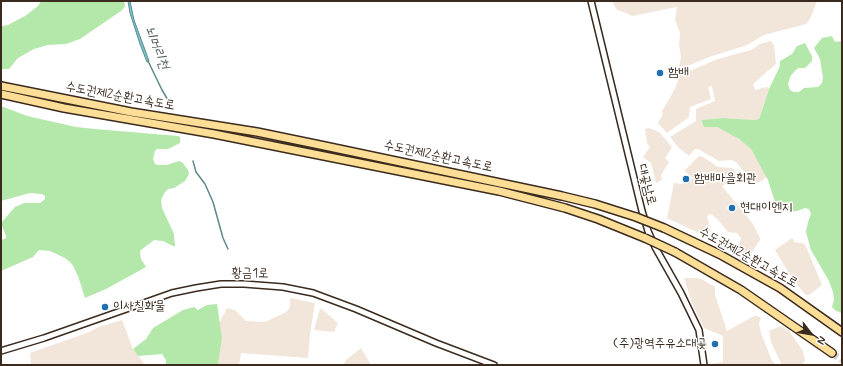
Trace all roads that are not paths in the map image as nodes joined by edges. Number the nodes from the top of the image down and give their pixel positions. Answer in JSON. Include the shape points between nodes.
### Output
{"nodes":[{"id":1,"x":591,"y":1,"type":"edge"},
{"id":2,"x":1,"y":86,"type":"edge"},
{"id":3,"x":1,"y":94,"type":"edge"},
{"id":4,"x":842,"y":332,"type":"edge"},
{"id":5,"x":1,"y":351,"type":"edge"},
{"id":6,"x":832,"y":354,"type":"tunnel mouth"},
{"id":7,"x":494,"y":365,"type":"edge"},
{"id":8,"x":704,"y":365,"type":"edge"}],
"edges":[{"from":1,"to":8,"type":"street","name":"대곶남로","via":[[648,231],[699,330]]},
{"from":2,"to":4,"type":"highway","name":"수도권제2순환고속도로","bridge":true,"via":[[131,112],[320,144],[595,204],[664,228],[719,254],[780,288]]},
{"from":3,"to":6,"type":"highway","name":"수도권제2순환고속도로","bridge":true,"via":[[499,191],[565,208],[598,219],[675,252],[741,290]]},
{"from":5,"to":7,"type":"street","name":"황금1로","via":[[172,293],[221,284],[244,284],[277,286],[312,293]]}]}
